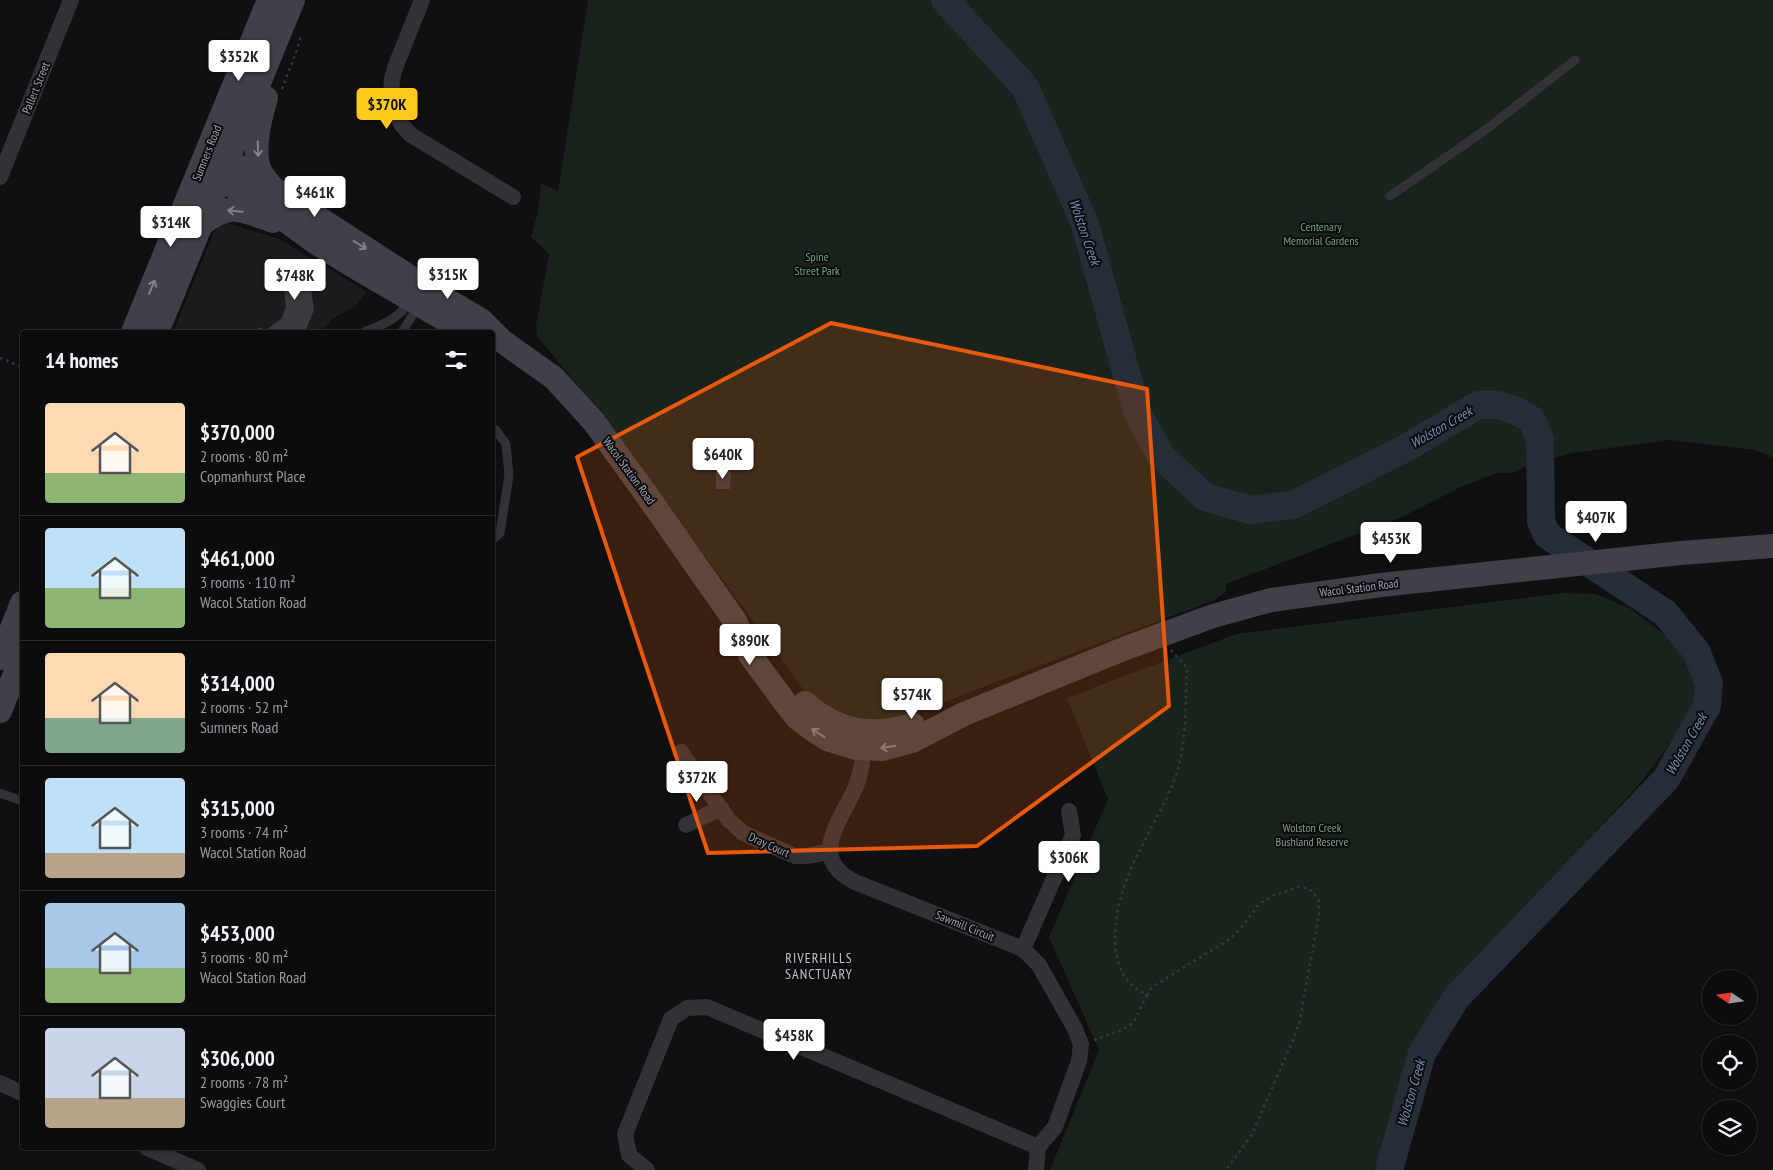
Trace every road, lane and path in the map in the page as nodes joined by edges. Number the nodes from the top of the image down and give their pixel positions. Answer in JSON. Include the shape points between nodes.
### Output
{"nodes":[{"id":1,"x":72,"y":0,"type":"edge"},
{"id":2,"x":269,"y":0,"type":"edge"},
{"id":3,"x":293,"y":0,"type":"edge"},
{"id":4,"x":422,"y":0,"type":"edge"},
{"id":5,"x":302,"y":31,"type":"dead end"},
{"id":6,"x":1575,"y":60,"type":"dead end"},
{"id":7,"x":282,"y":91,"type":"dead end"},
{"id":8,"x":214,"y":164,"type":"junction"},
{"id":9,"x":0,"y":177,"type":"edge"},
{"id":10,"x":275,"y":190,"type":"junction"},
{"id":11,"x":1390,"y":196,"type":"dead end"},
{"id":12,"x":513,"y":197,"type":"dead end"},
{"id":13,"x":201,"y":225,"type":"junction"},
{"id":14,"x":298,"y":230,"type":"junction"},
{"id":15,"x":419,"y":294,"type":"junction"},
{"id":16,"x":134,"y":330,"type":"edge"},
{"id":17,"x":158,"y":330,"type":"edge"},
{"id":18,"x":369,"y":330,"type":"edge"},
{"id":19,"x":403,"y":330,"type":"edge"},
{"id":20,"x":464,"y":330,"type":"edge"},
{"id":21,"x":490,"y":330,"type":"edge"},
{"id":22,"x":498,"y":340,"type":"edge"},
{"id":23,"x":0,"y":358,"type":"edge"},
{"id":24,"x":20,"y":366,"type":"edge"},
{"id":25,"x":495,"y":430,"type":"edge"},
{"id":26,"x":495,"y":537,"type":"edge"},
{"id":27,"x":1773,"y":546,"type":"edge"},
{"id":28,"x":20,"y":608,"type":"edge"},
{"id":29,"x":1172,"y":644,"type":"junction"},
{"id":30,"x":0,"y":658,"type":"edge"},
{"id":31,"x":20,"y":661,"type":"edge"},
{"id":32,"x":0,"y":711,"type":"edge"},
{"id":33,"x":864,"y":740,"type":"junction"},
{"id":34,"x":681,"y":752,"type":"dead end"},
{"id":35,"x":0,"y":793,"type":"edge"},
{"id":36,"x":20,"y":801,"type":"edge"},
{"id":37,"x":721,"y":808,"type":"junction"},
{"id":38,"x":1069,"y":811,"type":"dead end"},
{"id":39,"x":686,"y":825,"type":"dead end"},
{"id":40,"x":829,"y":852,"type":"junction"},
{"id":41,"x":1022,"y":949,"type":"junction"},
{"id":42,"x":1147,"y":995,"type":"junction"},
{"id":43,"x":1081,"y":1044,"type":"junction"},
{"id":44,"x":0,"y":1083,"type":"edge"},
{"id":45,"x":20,"y":1092,"type":"edge"},
{"id":46,"x":1038,"y":1147,"type":"junction"},
{"id":47,"x":152,"y":1150,"type":"edge"},
{"id":48,"x":198,"y":1170,"type":"edge"},
{"id":49,"x":647,"y":1170,"type":"edge"},
{"id":50,"x":1036,"y":1170,"type":"edge"},
{"id":51,"x":1226,"y":1170,"type":"edge"}],
"edges":[{"from":1,"to":9,"type":"street","name":"Pallert Street"},
{"from":2,"to":8,"type":"main road","name":"Sumners Road"},
{"from":3,"to":8,"type":"main road","name":"Sumners Road"},
{"from":3,"to":10,"type":"main road","one_way":true,"via":[[257,138],[260,171]]},
{"from":4,"to":12,"type":"street","via":[[392,79],[391,93],[401,124],[411,135]]},
{"from":5,"to":7,"type":"path"},
{"from":6,"to":11,"type":"lane","via":[[1474,138]]},
{"from":8,"to":10,"type":"main road","name":"Wacol Station Road"},
{"from":8,"to":13,"type":"main road","name":"Sumners Road"},
{"from":8,"to":14,"type":"main road","name":"Wacol Station Road"},
{"from":16,"to":8,"type":"main road","name":"Sumners Road","one_way":true},
{"from":10,"to":15,"type":"main road","name":"Wacol Station Road","one_way":true},
{"from":14,"to":13,"type":"main road","one_way":true,"via":[[230,209],[212,216]]},
{"from":13,"to":17,"type":"main road","name":"Sumners Road"},
{"from":14,"to":15,"type":"main road","name":"Wacol Station Road","via":[[340,258]]},
{"from":15,"to":18,"type":"lane","via":[[391,321]]},
{"from":15,"to":19,"type":"lane"},
{"from":15,"to":20,"type":"main road","name":"Wacol Station Road"},
{"from":15,"to":21,"type":"main road","name":"Wacol Station Road","via":[[481,320]]},
{"from":22,"to":33,"type":"main road","name":"Wacol Station Road","via":[[554,378],[594,422],[735,621],[750,656],[797,718],[827,739],[856,748]]},
{"from":23,"to":24,"type":"path"},
{"from":25,"to":26,"type":"lane","via":[[506,444],[509,475],[500,533]]},
{"from":27,"to":29,"type":"main road","name":"Wacol Station Road","via":[[1381,585],[1271,600],[1213,616]]},
{"from":28,"to":30,"type":"main road"},
{"from":29,"to":33,"type":"main road","name":"Wacol Station Road","via":[[964,714],[912,742],[883,749]]},
{"from":29,"to":42,"type":"path","via":[[1187,668],[1181,759],[1129,871],[1115,923],[1115,952],[1122,973],[1134,987]]},
{"from":31,"to":32,"type":"main road"},
{"from":33,"to":40,"type":"street","via":[[857,784],[831,836]]},
{"from":34,"to":37,"type":"street","name":"Dray Court"},
{"from":35,"to":36,"type":"lane"},
{"from":37,"to":39,"type":"street"},
{"from":37,"to":40,"type":"street","name":"Dray Court","via":[[743,833],[786,853],[806,856]]},
{"from":38,"to":41,"type":"street","via":[[1073,835]]},
{"from":40,"to":41,"type":"street","name":"Sawmill Circuit","via":[[843,876]]},
{"from":41,"to":43,"type":"street","name":"Sawmill Circuit","via":[[1039,965]]},
{"from":42,"to":43,"type":"path","via":[[1134,1022],[1122,1030]]},
{"from":42,"to":51,"type":"path","via":[[1152,987],[1230,939],[1258,904],[1272,896],[1299,887],[1309,890],[1319,901],[1300,1020],[1252,1136]]},
{"from":43,"to":46,"type":"street","via":[[1079,1061],[1055,1127]]},
{"from":44,"to":45,"type":"street"},
{"from":46,"to":49,"type":"street","via":[[706,1007],[687,1008],[671,1019],[625,1134],[629,1155]]},
{"from":46,"to":50,"type":"street"},
{"from":47,"to":48,"type":"street"}]}
